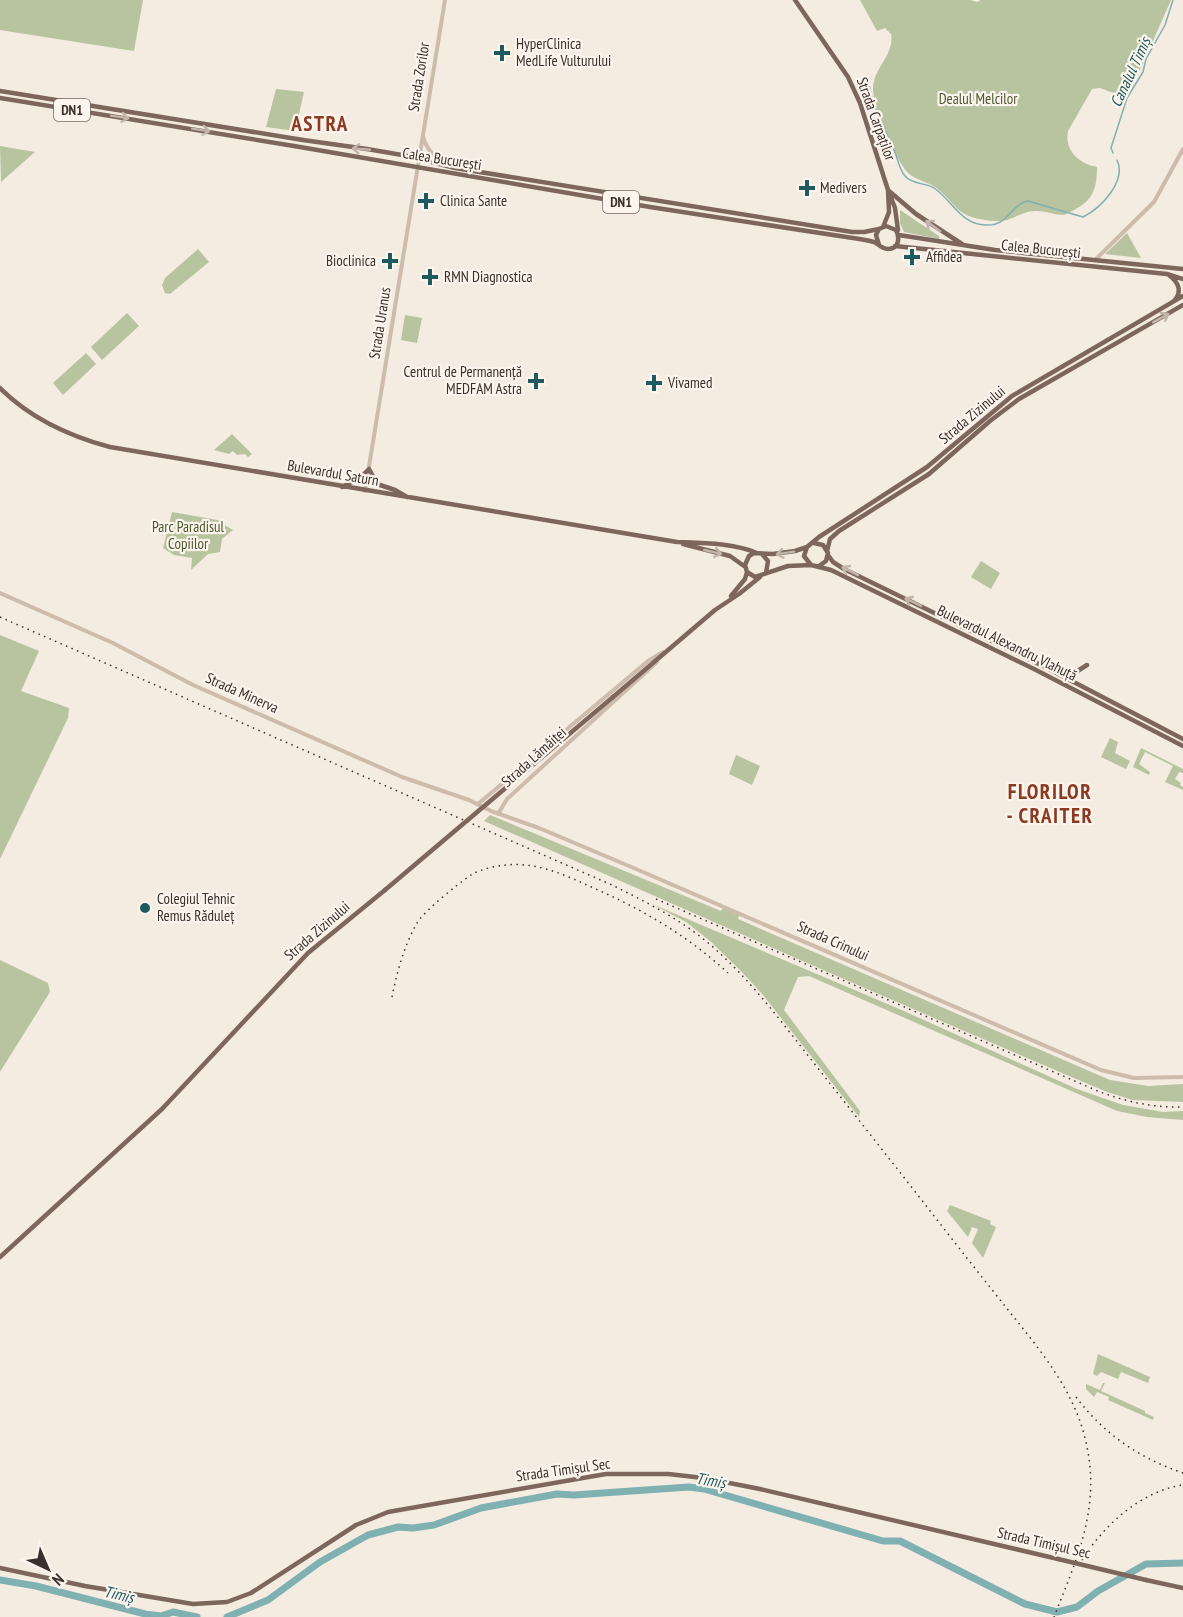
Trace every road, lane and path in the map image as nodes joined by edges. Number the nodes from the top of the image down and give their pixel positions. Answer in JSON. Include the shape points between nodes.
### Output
{"nodes":[{"id":1,"x":445,"y":0,"type":"edge"},
{"id":2,"x":795,"y":0,"type":"edge"},
{"id":3,"x":0,"y":91,"type":"edge"},
{"id":4,"x":0,"y":98,"type":"edge"},
{"id":5,"x":423,"y":132,"type":"junction"},
{"id":6,"x":1183,"y":149,"type":"edge"},
{"id":7,"x":418,"y":159,"type":"junction"},
{"id":8,"x":417,"y":168,"type":"junction"},
{"id":9,"x":455,"y":168,"type":"junction"},
{"id":10,"x":888,"y":190,"type":"junction"},
{"id":11,"x":881,"y":228,"type":"junction"},
{"id":12,"x":898,"y":234,"type":"junction"},
{"id":13,"x":879,"y":245,"type":"junction"},
{"id":14,"x":895,"y":246,"type":"junction"},
{"id":15,"x":964,"y":246,"type":"junction"},
{"id":16,"x":1096,"y":259,"type":"junction"},
{"id":17,"x":1183,"y":269,"type":"edge"},
{"id":18,"x":1167,"y":274,"type":"junction"},
{"id":19,"x":1183,"y":279,"type":"edge"},
{"id":20,"x":1183,"y":296,"type":"edge"},
{"id":21,"x":1173,"y":302,"type":"junction"},
{"id":22,"x":1183,"y":305,"type":"edge"},
{"id":23,"x":0,"y":388,"type":"edge"},
{"id":24,"x":369,"y":469,"type":"junction"},
{"id":25,"x":342,"y":487,"type":"junction"},
{"id":26,"x":365,"y":490,"type":"junction"},
{"id":27,"x":407,"y":497,"type":"junction"},
{"id":28,"x":677,"y":542,"type":"junction"},
{"id":29,"x":813,"y":543,"type":"junction"},
{"id":30,"x":807,"y":547,"type":"junction"},
{"id":31,"x":827,"y":553,"type":"junction"},
{"id":32,"x":760,"y":554,"type":"junction"},
{"id":33,"x":811,"y":565,"type":"junction"},
{"id":34,"x":819,"y":566,"type":"junction"},
{"id":35,"x":746,"y":570,"type":"junction"},
{"id":36,"x":762,"y":576,"type":"junction"},
{"id":37,"x":0,"y":593,"type":"edge"},
{"id":38,"x":730,"y":598,"type":"junction"},
{"id":39,"x":672,"y":646,"type":"junction"},
{"id":40,"x":1087,"y":665,"type":"dead end"},
{"id":41,"x":1061,"y":675,"type":"junction"},
{"id":42,"x":591,"y":722,"type":"joint"},
{"id":43,"x":1183,"y":739,"type":"edge"},
{"id":44,"x":1183,"y":746,"type":"edge"},
{"id":45,"x":478,"y":804,"type":"junction"},
{"id":46,"x":498,"y":814,"type":"junction"},
{"id":47,"x":1183,"y":1077,"type":"edge"},
{"id":48,"x":0,"y":1257,"type":"edge"},
{"id":49,"x":0,"y":1568,"type":"edge"},
{"id":50,"x":1183,"y":1588,"type":"edge"}],
"edges":[{"from":1,"to":5,"type":"street","name":"Strada Zorilor"},
{"from":2,"to":10,"type":"main road","name":"Strada Carpaților","via":[[854,89]]},
{"from":7,"to":3,"type":"main road","name":"Calea București","number":"DN1","one_way":true},
{"from":4,"to":8,"type":"main road","name":"Calea București","number":"DN1","one_way":true},
{"from":5,"to":7,"type":"street","name":"Strada Zorilor"},
{"from":5,"to":9,"type":"street","via":[[433,154]]},
{"from":6,"to":16,"type":"street","via":[[1154,202]]},
{"from":7,"to":8,"type":"street","name":"Strada Uranus"},
{"from":7,"to":9,"type":"main road","name":"Calea București","number":"DN1"},
{"from":8,"to":13,"type":"main road","name":"Calea București","number":"DN1"},
{"from":8,"to":24,"type":"street","name":"Strada Uranus"},
{"from":9,"to":11,"type":"main road","name":"Calea București","number":"DN1","via":[[852,232]]},
{"from":10,"to":11,"type":"main road","name":"Strada Carpaților","via":[[889,212]]},
{"from":10,"to":12,"type":"main road","name":"Strada Carpaților"},
{"from":15,"to":10,"type":"main road","one_way":true},
{"from":11,"to":12,"type":"main road","number":"DN1","via":[[890,226]]},
{"from":11,"to":13,"type":"main road","via":[[876,235]]},
{"from":12,"to":14,"type":"main road"},
{"from":12,"to":15,"type":"main road","name":"Calea București","number":"DN1"},
{"from":13,"to":14,"type":"main road","number":"DN1","via":[[888,249]]},
{"from":14,"to":18,"type":"main road","name":"Calea București","number":"DN1"},
{"from":15,"to":16,"type":"main road","name":"Calea București","number":"DN1"},
{"from":16,"to":17,"type":"main road","name":"Calea București","number":"DN1"},
{"from":18,"to":19,"type":"main road","name":"Calea București","number":"DN1"},
{"from":18,"to":21,"type":"main road","via":[[1179,286]]},
{"from":20,"to":21,"type":"main road","name":"Strada Zizinului"},
{"from":21,"to":29,"type":"main road","name":"Strada Zizinului","via":[[1012,396],[927,467]]},
{"from":31,"to":22,"type":"main road","name":"Strada Zizinului","one_way":true,"via":[[834,535],[929,474],[1010,405]]},
{"from":23,"to":25,"type":"main road","name":"Bulevardul Saturn","via":[[37,417],[92,443]]},
{"from":24,"to":25,"type":"main road"},
{"from":24,"to":26,"type":"street","name":"Strada Uranus"},
{"from":24,"to":27,"type":"main road","via":[[377,484]]},
{"from":25,"to":26,"type":"main road","name":"Bulevardul Saturn"},
{"from":26,"to":27,"type":"main road","name":"Bulevardul Saturn"},
{"from":27,"to":28,"type":"main road","name":"Bulevardul Saturn"},
{"from":28,"to":32,"type":"main road","name":"Bulevardul Saturn","via":[[709,543]]},
{"from":28,"to":35,"type":"main road","name":"Bulevardul Saturn","one_way":true,"via":[[730,556]]},
{"from":29,"to":30,"type":"main road"},
{"from":29,"to":31,"type":"main road","via":[[822,544]]},
{"from":30,"to":32,"type":"main road","name":"Bulevardul Saturn","one_way":true},
{"from":30,"to":33,"type":"main road","via":[[805,558]]},
{"from":31,"to":34,"type":"main road"},
{"from":41,"to":31,"type":"main road","name":"Bulevardul Alexandru Vlahuță","one_way":true,"via":[[844,568]]},
{"from":32,"to":35,"type":"main road","via":[[749,556]]},
{"from":32,"to":36,"type":"main road","via":[[769,564]]},
{"from":33,"to":34,"type":"main road"},
{"from":33,"to":36,"type":"main road","via":[[782,568]]},
{"from":34,"to":44,"type":"main road","name":"Bulevardul Alexandru Vlahuță"},
{"from":35,"to":36,"type":"main road","via":[[752,576]]},
{"from":35,"to":38,"type":"main road","name":"Strada Zizinului","via":[[745,579]]},
{"from":36,"to":38,"type":"main road","name":"Strada Zizinului"},
{"from":37,"to":45,"type":"street","name":"Strada Minerva","via":[[402,777]]},
{"from":38,"to":39,"type":"main road","name":"Strada Zizinului"},
{"from":39,"to":42,"type":"street","name":"Strada Zizinului"},
{"from":39,"to":45,"type":"street","name":"Strada Zizinului","via":[[648,661]]},
{"from":39,"to":48,"type":"main road","name":"Strada Zizinului","bridge":true,"via":[[308,953],[162,1109]]},
{"from":40,"to":41,"type":"main road"},
{"from":41,"to":43,"type":"main road","name":"Bulevardul Alexandru Vlahuță"},
{"from":42,"to":46,"type":"street","name":"Strada Lămâiței","via":[[507,799]]},
{"from":45,"to":46,"type":"street","name":"Strada Crinului"},
{"from":46,"to":47,"type":"street","name":"Strada Crinului","via":[[657,877],[1101,1070],[1134,1078]]},
{"from":49,"to":50,"type":"main road","name":"Strada Timișul Sec","bridge":true,"via":[[178,1602],[223,1603],[251,1593],[356,1525],[388,1512],[623,1474],[677,1475],[738,1485]]}]}
